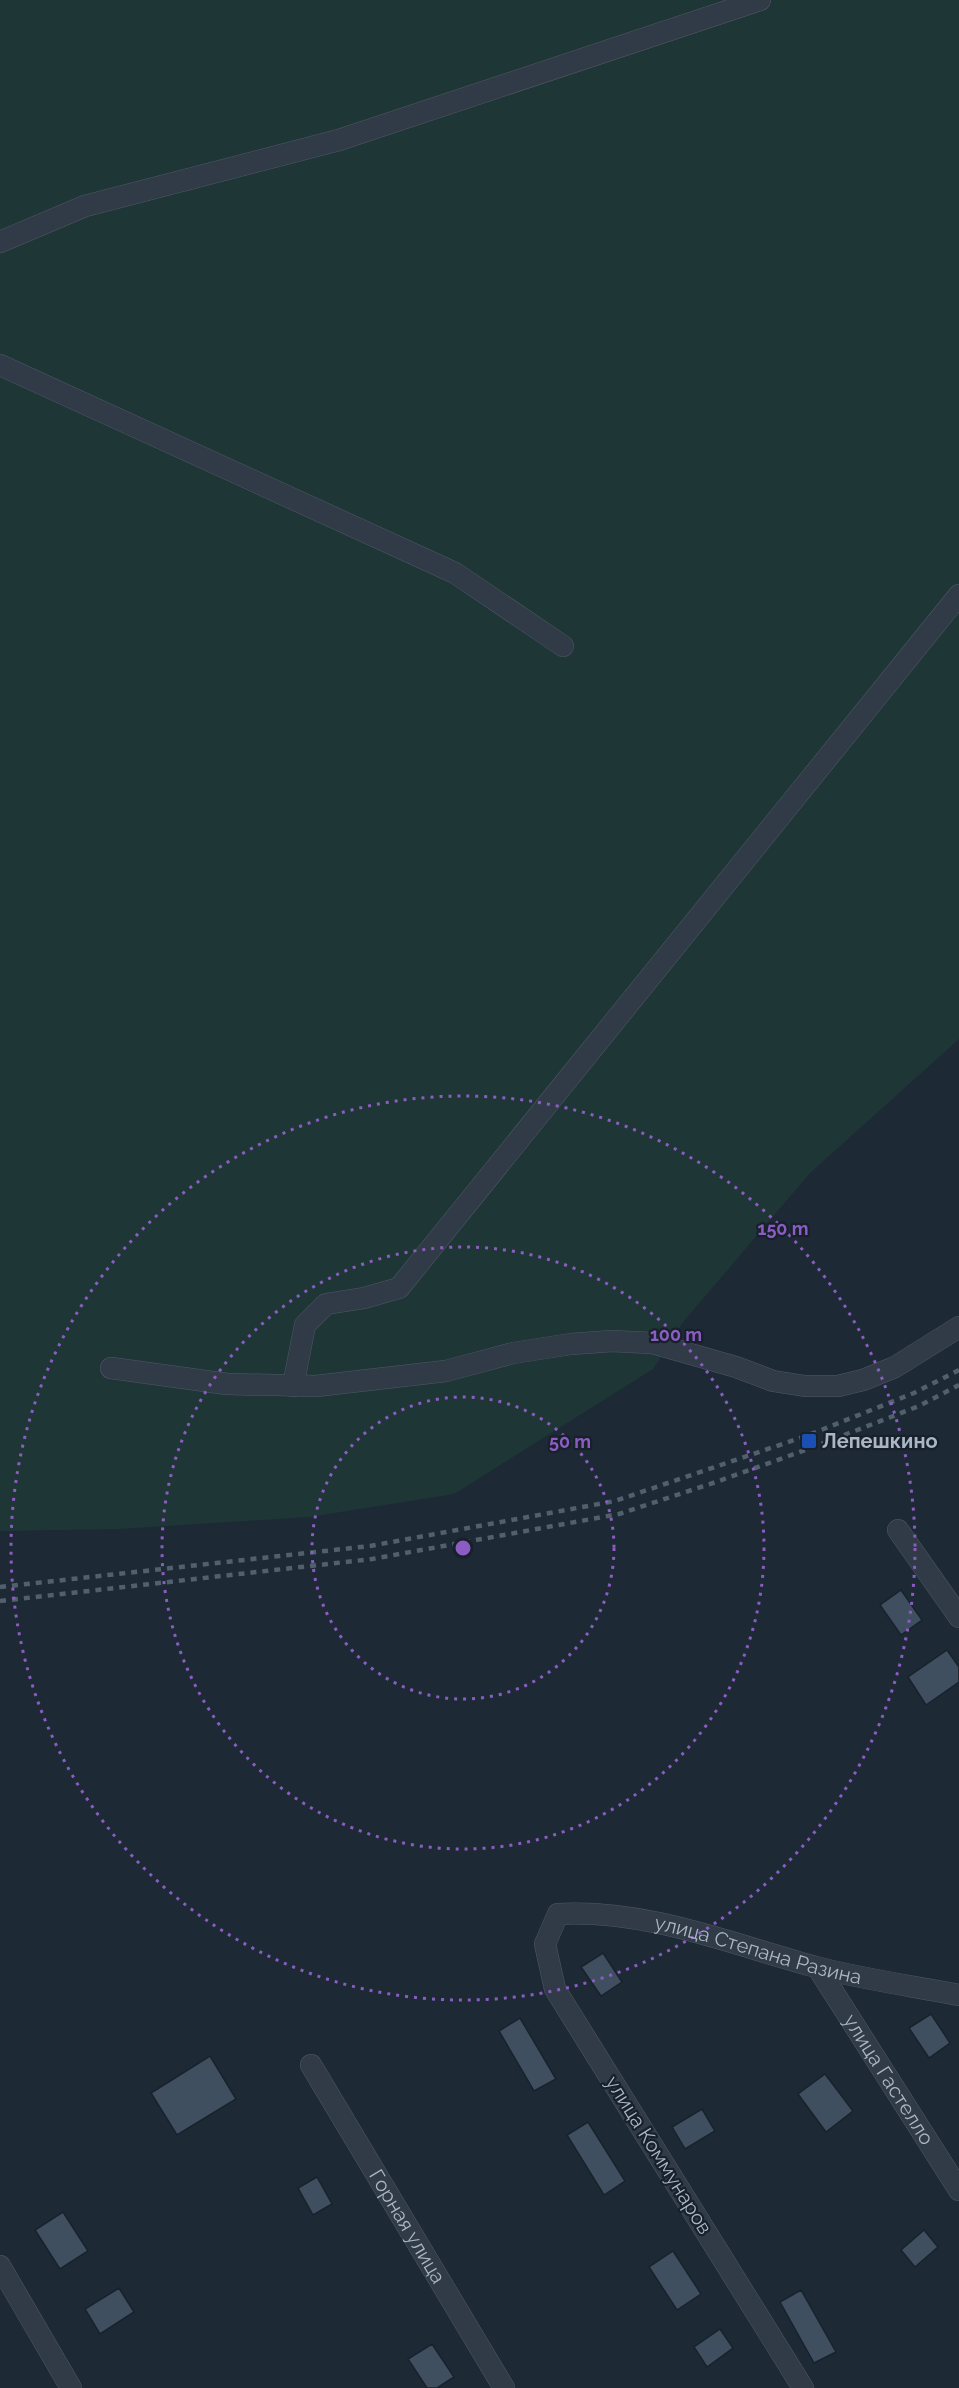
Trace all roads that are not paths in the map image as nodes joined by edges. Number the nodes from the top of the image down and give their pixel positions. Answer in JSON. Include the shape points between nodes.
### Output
{"nodes":[{"id":1,"x":760,"y":0,"type":"edge"},
{"id":2,"x":0,"y":242,"type":"edge"},
{"id":3,"x":0,"y":365,"type":"edge"},
{"id":4,"x":959,"y":595,"type":"edge"},
{"id":5,"x":562,"y":646,"type":"dead end"},
{"id":6,"x":959,"y":1327,"type":"edge"},
{"id":7,"x":111,"y":1368,"type":"dead end"},
{"id":8,"x":293,"y":1386,"type":"junction"},
{"id":9,"x":898,"y":1530,"type":"dead end"},
{"id":10,"x":959,"y":1617,"type":"edge"},
{"id":11,"x":558,"y":1914,"type":"joint"},
{"id":12,"x":818,"y":1968,"type":"junction"},
{"id":13,"x":959,"y":1995,"type":"edge"},
{"id":14,"x":311,"y":2065,"type":"dead end"},
{"id":15,"x":959,"y":2190,"type":"edge"},
{"id":16,"x":0,"y":2266,"type":"edge"},
{"id":17,"x":71,"y":2388,"type":"edge"},
{"id":18,"x":504,"y":2388,"type":"edge"},
{"id":19,"x":802,"y":2388,"type":"edge"}],
"edges":[{"from":1,"to":2,"type":"street","via":[[339,140],[85,206]]},
{"from":3,"to":5,"type":"street","via":[[455,573]]},
{"from":4,"to":8,"type":"street","via":[[399,1288],[327,1304],[304,1325]]},
{"from":6,"to":8,"type":"street","via":[[894,1367],[838,1386],[773,1381],[652,1343],[612,1341],[513,1353],[446,1371]]},
{"from":7,"to":8,"type":"street","via":[[227,1384]]},
{"from":9,"to":10,"type":"street"},
{"from":11,"to":12,"type":"street","name":"улица Степана Разина","via":[[587,1913],[666,1923]]},
{"from":11,"to":19,"type":"street","name":"улица Коммунаров","via":[[545,1944],[555,1989]]},
{"from":12,"to":13,"type":"street","name":"улица Степана Разина"},
{"from":12,"to":15,"type":"street","name":"улица Гастелло"},
{"from":14,"to":18,"type":"street","name":"Горная улица"},
{"from":16,"to":17,"type":"street"}]}
